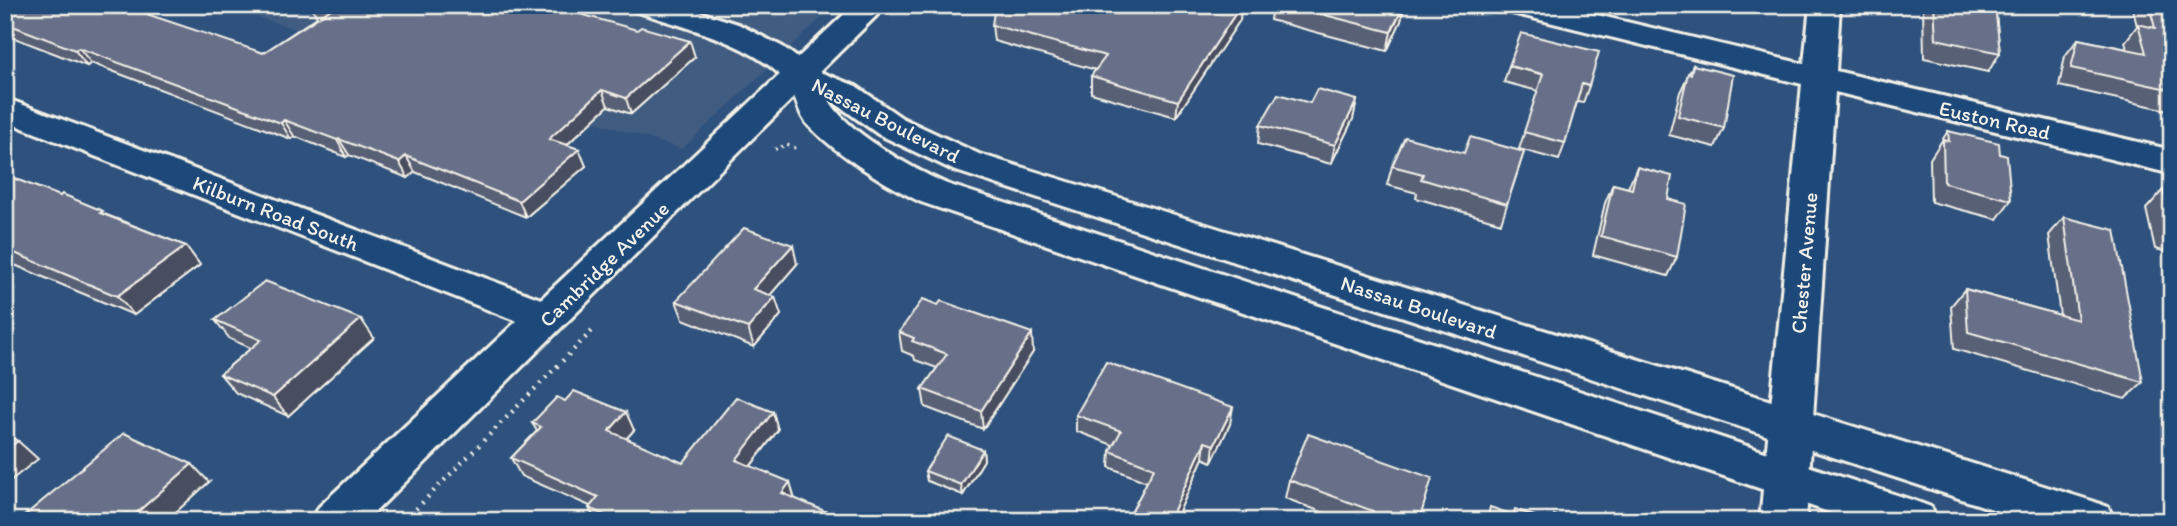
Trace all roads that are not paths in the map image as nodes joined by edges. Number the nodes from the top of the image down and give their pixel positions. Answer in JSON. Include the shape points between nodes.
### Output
{"nodes":[{"id":1,"x":646,"y":5,"type":"edge"},
{"id":2,"x":872,"y":5,"type":"edge"},
{"id":3,"x":1515,"y":5,"type":"edge"},
{"id":4,"x":1825,"y":5,"type":"edge"},
{"id":5,"x":800,"y":76,"type":"junction"},
{"id":6,"x":1819,"y":78,"type":"junction"},
{"id":7,"x":5,"y":110,"type":"edge"},
{"id":8,"x":2172,"y":162,"type":"edge"},
{"id":9,"x":547,"y":317,"type":"junction"},
{"id":10,"x":1791,"y":425,"type":"junction"},
{"id":11,"x":1787,"y":478,"type":"junction"},
{"id":12,"x":335,"y":521,"type":"edge"},
{"id":13,"x":1783,"y":521,"type":"edge"},
{"id":14,"x":1915,"y":521,"type":"edge"},
{"id":15,"x":2092,"y":521,"type":"edge"}],
"edges":[{"from":1,"to":5,"type":"street","via":[[727,31],[772,54]]},
{"from":2,"to":5,"type":"street","name":"Cambridge Avenue"},
{"from":3,"to":6,"type":"street","name":"Euston Road"},
{"from":4,"to":6,"type":"street","name":"Chester Avenue"},
{"from":5,"to":9,"type":"street","name":"Cambridge Avenue"},
{"from":5,"to":10,"type":"street","name":"Nassau Boulevard","via":[[844,93],[890,125],[966,162]]},
{"from":5,"to":11,"type":"street","name":"Nassau Boulevard","via":[[821,119],[899,177],[934,193]]},
{"from":6,"to":8,"type":"street","name":"Euston Road"},
{"from":6,"to":10,"type":"street","name":"Chester Avenue"},
{"from":7,"to":9,"type":"street","name":"Kilburn Road South"},
{"from":9,"to":12,"type":"street","name":"Cambridge Avenue"},
{"from":10,"to":11,"type":"street","name":"Chester Avenue"},
{"from":10,"to":15,"type":"street","name":"Nassau Boulevard"},
{"from":11,"to":13,"type":"street","name":"Chester Avenue"},
{"from":11,"to":14,"type":"street","name":"Nassau Boulevard"}]}
